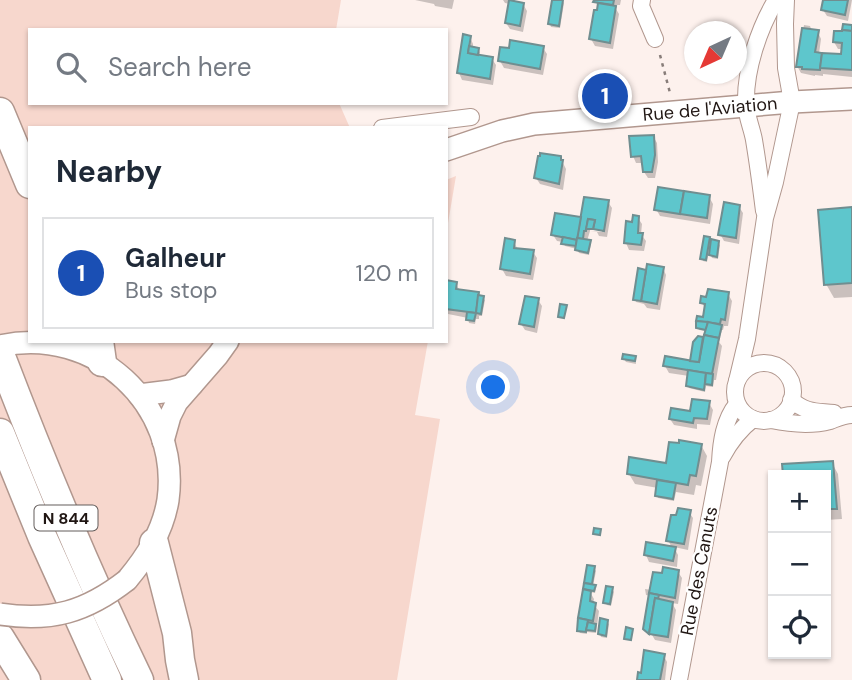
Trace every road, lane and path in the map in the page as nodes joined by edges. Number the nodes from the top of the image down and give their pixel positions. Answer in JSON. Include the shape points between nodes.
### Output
{"nodes":[{"id":1,"x":642,"y":0,"type":"edge"},
{"id":2,"x":776,"y":0,"type":"edge"},
{"id":3,"x":786,"y":0,"type":"edge"},
{"id":4,"x":655,"y":39,"type":"joint"},
{"id":5,"x":852,"y":99,"type":"edge"},
{"id":6,"x":792,"y":102,"type":"junction"},
{"id":7,"x":746,"y":106,"type":"junction"},
{"id":8,"x":0,"y":112,"type":"edge"},
{"id":9,"x":676,"y":113,"type":"junction"},
{"id":10,"x":471,"y":117,"type":"dead end"},
{"id":11,"x":400,"y":126,"type":"edge"},
{"id":12,"x":448,"y":149,"type":"edge"},
{"id":13,"x":28,"y":179,"type":"edge"},
{"id":14,"x":765,"y":218,"type":"junction"},
{"id":15,"x":28,"y":342,"type":"edge"},
{"id":16,"x":38,"y":343,"type":"edge"},
{"id":17,"x":226,"y":343,"type":"edge"},
{"id":18,"x":0,"y":346,"type":"edge"},
{"id":19,"x":100,"y":351,"type":"edge"},
{"id":20,"x":0,"y":354,"type":"edge"},
{"id":21,"x":737,"y":381,"type":"junction"},
{"id":22,"x":192,"y":384,"type":"junction"},
{"id":23,"x":139,"y":395,"type":"junction"},
{"id":24,"x":791,"y":400,"type":"junction"},
{"id":25,"x":737,"y":404,"type":"junction"},
{"id":26,"x":848,"y":415,"type":"edge"},
{"id":27,"x":753,"y":419,"type":"junction"},
{"id":28,"x":771,"y":420,"type":"junction"},
{"id":29,"x":0,"y":433,"type":"edge"},
{"id":30,"x":163,"y":441,"type":"junction"},
{"id":31,"x":720,"y":462,"type":"junction"},
{"id":32,"x":154,"y":542,"type":"junction"},
{"id":33,"x":0,"y":614,"type":"edge"},
{"id":34,"x":0,"y":638,"type":"edge"},
{"id":35,"x":26,"y":680,"type":"edge"},
{"id":36,"x":107,"y":680,"type":"edge"},
{"id":37,"x":139,"y":680,"type":"edge"},
{"id":38,"x":184,"y":680,"type":"edge"},
{"id":39,"x":679,"y":680,"type":"edge"}],
"edges":[{"from":1,"to":4,"type":"street","via":[[640,6]]},
{"from":2,"to":7,"type":"street","via":[[751,63]]},
{"from":3,"to":6,"type":"street","via":[[786,68]]},
{"from":4,"to":9,"type":"path"},
{"from":5,"to":6,"type":"street","name":"Rue de l'Aviation"},
{"from":6,"to":7,"type":"street","name":"Rue de l'Aviation"},
{"from":6,"to":14,"type":"street"},
{"from":7,"to":9,"type":"street","name":"Rue de l'Aviation"},
{"from":7,"to":14,"type":"street"},
{"from":8,"to":13,"type":"highway"},
{"from":9,"to":12,"type":"street","name":"Rue de l'Aviation","via":[[534,124]]},
{"from":10,"to":11,"type":"street"},
{"from":14,"to":21,"type":"street"},
{"from":15,"to":18,"type":"street"},
{"from":16,"to":19,"type":"street","via":[[84,353]]},
{"from":17,"to":22,"type":"street"},
{"from":19,"to":23,"type":"street"},
{"from":20,"to":37,"type":"highway","number":"N 844","via":[[75,540]]},
{"from":21,"to":24,"type":"street","via":[[754,365],[769,364],[788,377]]},
{"from":21,"to":25,"type":"street"},
{"from":22,"to":23,"type":"street"},
{"from":22,"to":30,"type":"street","via":[[177,402]]},
{"from":23,"to":30,"type":"street"},
{"from":24,"to":26,"type":"street","via":[[818,413]]},
{"from":24,"to":28,"type":"street","via":[[784,413]]},
{"from":25,"to":27,"type":"street"},
{"from":25,"to":31,"type":"street","name":"Rue des Canuts","via":[[721,442]]},
{"from":26,"to":28,"type":"street","via":[[790,424]]},
{"from":27,"to":28,"type":"street"},
{"from":27,"to":31,"type":"street","name":"Rue des Canuts","via":[[728,445]]},
{"from":29,"to":36,"type":"highway","number":"N 844"},
{"from":30,"to":32,"type":"street","via":[[169,485],[165,515]]},
{"from":31,"to":39,"type":"street","name":"Rue des Canuts"},
{"from":32,"to":33,"type":"street","bridge":true,"via":[[127,580],[89,606],[44,617]]},
{"from":32,"to":38,"type":"highway"},
{"from":34,"to":35,"type":"highway"}]}
